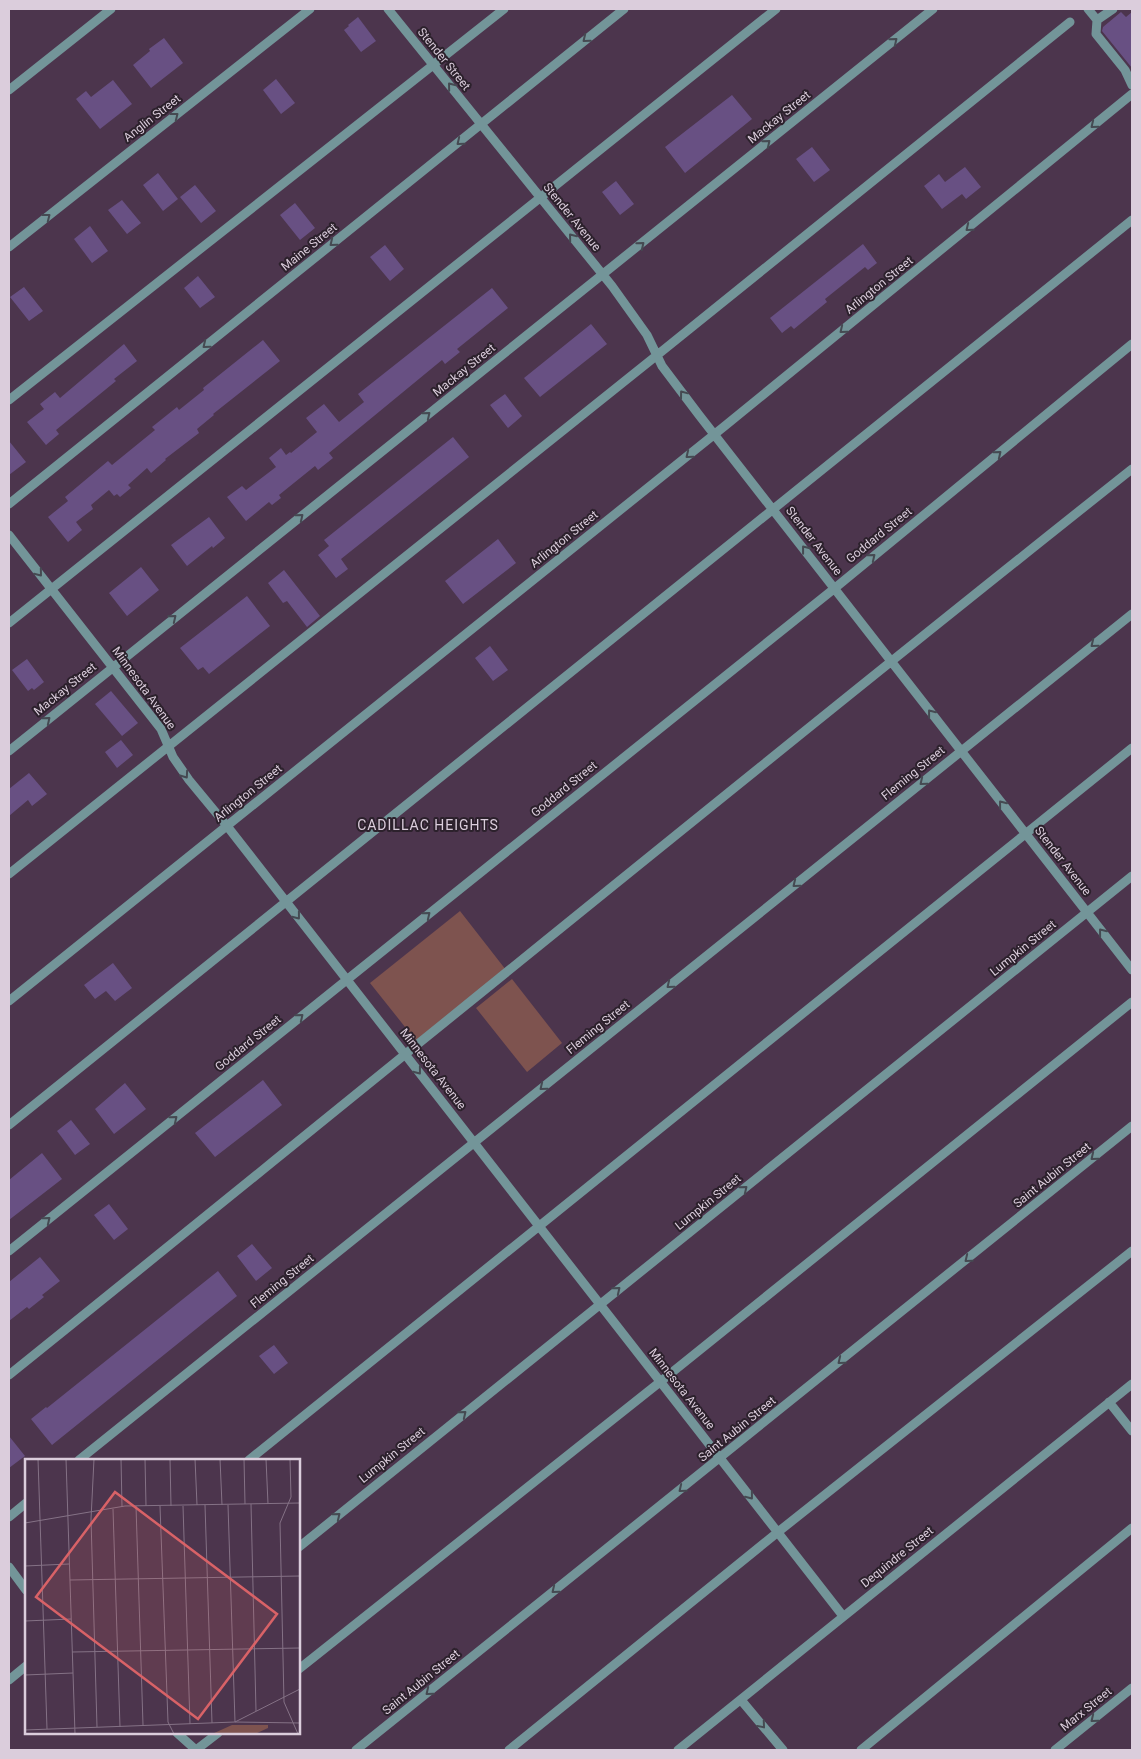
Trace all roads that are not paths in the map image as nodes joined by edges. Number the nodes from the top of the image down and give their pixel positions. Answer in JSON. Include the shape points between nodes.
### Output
{"nodes":[{"id":1,"x":112,"y":9,"type":"edge"},
{"id":2,"x":310,"y":9,"type":"edge"},
{"id":3,"x":388,"y":9,"type":"edge"},
{"id":4,"x":504,"y":9,"type":"edge"},
{"id":5,"x":624,"y":9,"type":"edge"},
{"id":6,"x":776,"y":9,"type":"edge"},
{"id":7,"x":933,"y":9,"type":"edge"},
{"id":8,"x":1088,"y":9,"type":"edge"},
{"id":9,"x":1113,"y":9,"type":"edge"},
{"id":10,"x":1098,"y":20,"type":"junction"},
{"id":11,"x":1070,"y":22,"type":"dead end"},
{"id":12,"x":434,"y":65,"type":"junction"},
{"id":13,"x":1132,"y":85,"type":"edge"},
{"id":14,"x":9,"y":90,"type":"edge"},
{"id":15,"x":1132,"y":94,"type":"edge"},
{"id":16,"x":481,"y":124,"type":"junction"},
{"id":17,"x":540,"y":198,"type":"junction"},
{"id":18,"x":1132,"y":220,"type":"edge"},
{"id":19,"x":9,"y":247,"type":"edge"},
{"id":20,"x":603,"y":275,"type":"junction"},
{"id":21,"x":1132,"y":344,"type":"edge"},
{"id":22,"x":656,"y":356,"type":"junction"},
{"id":23,"x":9,"y":400,"type":"edge"},
{"id":24,"x":715,"y":434,"type":"junction"},
{"id":25,"x":1132,"y":469,"type":"edge"},
{"id":26,"x":9,"y":504,"type":"edge"},
{"id":27,"x":774,"y":510,"type":"junction"},
{"id":28,"x":9,"y":535,"type":"edge"},
{"id":29,"x":52,"y":588,"type":"junction"},
{"id":30,"x":834,"y":588,"type":"junction"},
{"id":31,"x":1132,"y":614,"type":"edge"},
{"id":32,"x":9,"y":622,"type":"edge"},
{"id":33,"x":890,"y":661,"type":"junction"},
{"id":34,"x":113,"y":666,"type":"junction"},
{"id":35,"x":169,"y":746,"type":"junction"},
{"id":36,"x":1132,"y":748,"type":"edge"},
{"id":37,"x":9,"y":751,"type":"edge"},
{"id":38,"x":961,"y":751,"type":"junction"},
{"id":39,"x":227,"y":826,"type":"junction"},
{"id":40,"x":1025,"y":833,"type":"junction"},
{"id":41,"x":9,"y":874,"type":"edge"},
{"id":42,"x":1132,"y":876,"type":"edge"},
{"id":43,"x":285,"y":901,"type":"junction"},
{"id":44,"x":1087,"y":912,"type":"junction"},
{"id":45,"x":1132,"y":970,"type":"edge"},
{"id":46,"x":347,"y":980,"type":"junction"},
{"id":47,"x":9,"y":1001,"type":"edge"},
{"id":48,"x":1132,"y":1002,"type":"edge"},
{"id":49,"x":406,"y":1056,"type":"junction"},
{"id":50,"x":9,"y":1125,"type":"edge"},
{"id":51,"x":1132,"y":1126,"type":"edge"},
{"id":52,"x":474,"y":1143,"type":"junction"},
{"id":53,"x":540,"y":1227,"type":"junction"},
{"id":54,"x":9,"y":1251,"type":"edge"},
{"id":55,"x":1132,"y":1251,"type":"edge"},
{"id":56,"x":600,"y":1304,"type":"junction"},
{"id":57,"x":9,"y":1375,"type":"edge"},
{"id":58,"x":660,"y":1382,"type":"junction"},
{"id":59,"x":1132,"y":1384,"type":"edge"},
{"id":60,"x":1109,"y":1402,"type":"junction"},
{"id":61,"x":1132,"y":1431,"type":"edge"},
{"id":62,"x":720,"y":1458,"type":"junction"},
{"id":63,"x":80,"y":1459,"type":"edge"},
{"id":64,"x":250,"y":1459,"type":"edge"},
{"id":65,"x":25,"y":1504,"type":"edge"},
{"id":66,"x":9,"y":1517,"type":"edge"},
{"id":67,"x":1132,"y":1528,"type":"edge"},
{"id":68,"x":778,"y":1532,"type":"junction"},
{"id":69,"x":300,"y":1545,"type":"edge"},
{"id":70,"x":9,"y":1567,"type":"edge"},
{"id":71,"x":25,"y":1589,"type":"edge"},
{"id":72,"x":843,"y":1616,"type":"junction"},
{"id":73,"x":25,"y":1667,"type":"edge"},
{"id":74,"x":300,"y":1668,"type":"edge"},
{"id":75,"x":9,"y":1680,"type":"edge"},
{"id":76,"x":1132,"y":1688,"type":"edge"},
{"id":77,"x":741,"y":1700,"type":"junction"},
{"id":78,"x":178,"y":1734,"type":"edge"},
{"id":79,"x":217,"y":1734,"type":"edge"},
{"id":80,"x":196,"y":1750,"type":"edge"},
{"id":81,"x":356,"y":1750,"type":"edge"},
{"id":82,"x":508,"y":1750,"type":"edge"},
{"id":83,"x":678,"y":1750,"type":"edge"},
{"id":84,"x":782,"y":1750,"type":"edge"},
{"id":85,"x":861,"y":1750,"type":"edge"},
{"id":86,"x":1055,"y":1750,"type":"edge"}],
"edges":[{"from":1,"to":14,"type":"street"},
{"from":19,"to":2,"type":"street","name":"Anglin Street","one_way":true},
{"from":3,"to":12,"type":"street","name":"Stender Street"},
{"from":4,"to":12,"type":"street"},
{"from":5,"to":16,"type":"street","name":"Maine Street","one_way":true},
{"from":6,"to":17,"type":"street"},
{"from":20,"to":7,"type":"street","name":"Mackay Street","one_way":true},
{"from":8,"to":10,"type":"street"},
{"from":9,"to":10,"type":"street"},
{"from":10,"to":13,"type":"street","via":[[1096,34],[1125,70]]},
{"from":11,"to":22,"type":"street"},
{"from":16,"to":12,"type":"street","name":"Stender Street","one_way":true},
{"from":12,"to":23,"type":"street"},
{"from":15,"to":24,"type":"street","name":"Arlington Street","one_way":true},
{"from":16,"to":17,"type":"street","name":"Stender Avenue"},
{"from":16,"to":26,"type":"street","name":"Maine Street","one_way":true},
{"from":20,"to":17,"type":"street","name":"Stender Avenue","one_way":true},
{"from":17,"to":29,"type":"street"},
{"from":18,"to":27,"type":"street"},
{"from":20,"to":22,"type":"street","name":"Stender Avenue","via":[[647,335]]},
{"from":34,"to":20,"type":"street","name":"Mackay Street","one_way":true},
{"from":30,"to":21,"type":"street","name":"Goddard Street","one_way":true},
{"from":24,"to":22,"type":"street","name":"Stender Avenue","one_way":true},
{"from":22,"to":35,"type":"street"},
{"from":24,"to":27,"type":"street","name":"Stender Avenue"},
{"from":24,"to":39,"type":"street","name":"Arlington Street","one_way":true},
{"from":25,"to":33,"type":"street"},
{"from":30,"to":27,"type":"street","name":"Stender Avenue","one_way":true},
{"from":27,"to":43,"type":"street"},
{"from":28,"to":29,"type":"street","name":"Minnesota Avenue","one_way":true},
{"from":29,"to":32,"type":"street"},
{"from":29,"to":34,"type":"street","name":"Minnesota Avenue"},
{"from":30,"to":33,"type":"street","name":"Stender Avenue"},
{"from":46,"to":30,"type":"street","name":"Goddard Street","one_way":true},
{"from":31,"to":38,"type":"street","name":"Fleming Street","one_way":true},
{"from":38,"to":33,"type":"street","name":"Stender Avenue","one_way":true},
{"from":33,"to":49,"type":"street"},
{"from":34,"to":35,"type":"street","name":"Minnesota Avenue","via":[[161,729]]},
{"from":37,"to":34,"type":"street","name":"Mackay Street","one_way":true},
{"from":35,"to":39,"type":"street","name":"Minnesota Avenue","one_way":true,"via":[[189,780]]},
{"from":35,"to":41,"type":"street"},
{"from":36,"to":40,"type":"street"},
{"from":40,"to":38,"type":"street","name":"Stender Avenue","one_way":true},
{"from":38,"to":52,"type":"street","name":"Fleming Street","one_way":true},
{"from":39,"to":43,"type":"street","name":"Minnesota Avenue"},
{"from":39,"to":47,"type":"street","name":"Arlington Street"},
{"from":40,"to":44,"type":"street","name":"Stender Avenue"},
{"from":40,"to":53,"type":"street"},
{"from":42,"to":44,"type":"street","name":"Lumpkin Street"},
{"from":43,"to":46,"type":"street","name":"Minnesota Avenue","one_way":true},
{"from":43,"to":50,"type":"street"},
{"from":45,"to":44,"type":"street","name":"Stender Avenue","one_way":true},
{"from":56,"to":44,"type":"street","name":"Lumpkin Street","one_way":true},
{"from":46,"to":49,"type":"street","name":"Minnesota Avenue"},
{"from":54,"to":46,"type":"street","name":"Goddard Street","one_way":true},
{"from":48,"to":58,"type":"street"},
{"from":49,"to":52,"type":"street","name":"Minnesota Avenue","one_way":true},
{"from":49,"to":57,"type":"street"},
{"from":51,"to":62,"type":"street","name":"Saint Aubin Street","one_way":true},
{"from":52,"to":53,"type":"street","name":"Minnesota Avenue"},
{"from":52,"to":63,"type":"street","name":"Fleming Street"},
{"from":53,"to":56,"type":"street","name":"Minnesota Avenue"},
{"from":53,"to":64,"type":"street"},
{"from":55,"to":68,"type":"street"},
{"from":56,"to":58,"type":"street","name":"Minnesota Avenue"},
{"from":69,"to":56,"type":"street","name":"Lumpkin Street","one_way":true},
{"from":58,"to":62,"type":"street","name":"Minnesota Avenue"},
{"from":58,"to":74,"type":"street"},
{"from":59,"to":60,"type":"street","name":"Dequindre Street"},
{"from":60,"to":61,"type":"street"},
{"from":60,"to":72,"type":"street","name":"Dequindre Street"},
{"from":62,"to":68,"type":"street","name":"Minnesota Avenue","one_way":true},
{"from":62,"to":81,"type":"street","name":"Saint Aubin Street","one_way":true},
{"from":65,"to":66,"type":"street"},
{"from":67,"to":85,"type":"street"},
{"from":68,"to":72,"type":"street","name":"Minnesota Avenue"},
{"from":68,"to":82,"type":"street"},
{"from":70,"to":71,"type":"street"},
{"from":72,"to":77,"type":"street","name":"Dequindre Street"},
{"from":73,"to":75,"type":"street"},
{"from":76,"to":86,"type":"street","name":"Marx Street","one_way":true},
{"from":77,"to":83,"type":"street","name":"Dequindre Street"},
{"from":77,"to":84,"type":"street","one_way":true},
{"from":78,"to":80,"type":"street"},
{"from":79,"to":80,"type":"street"}]}
